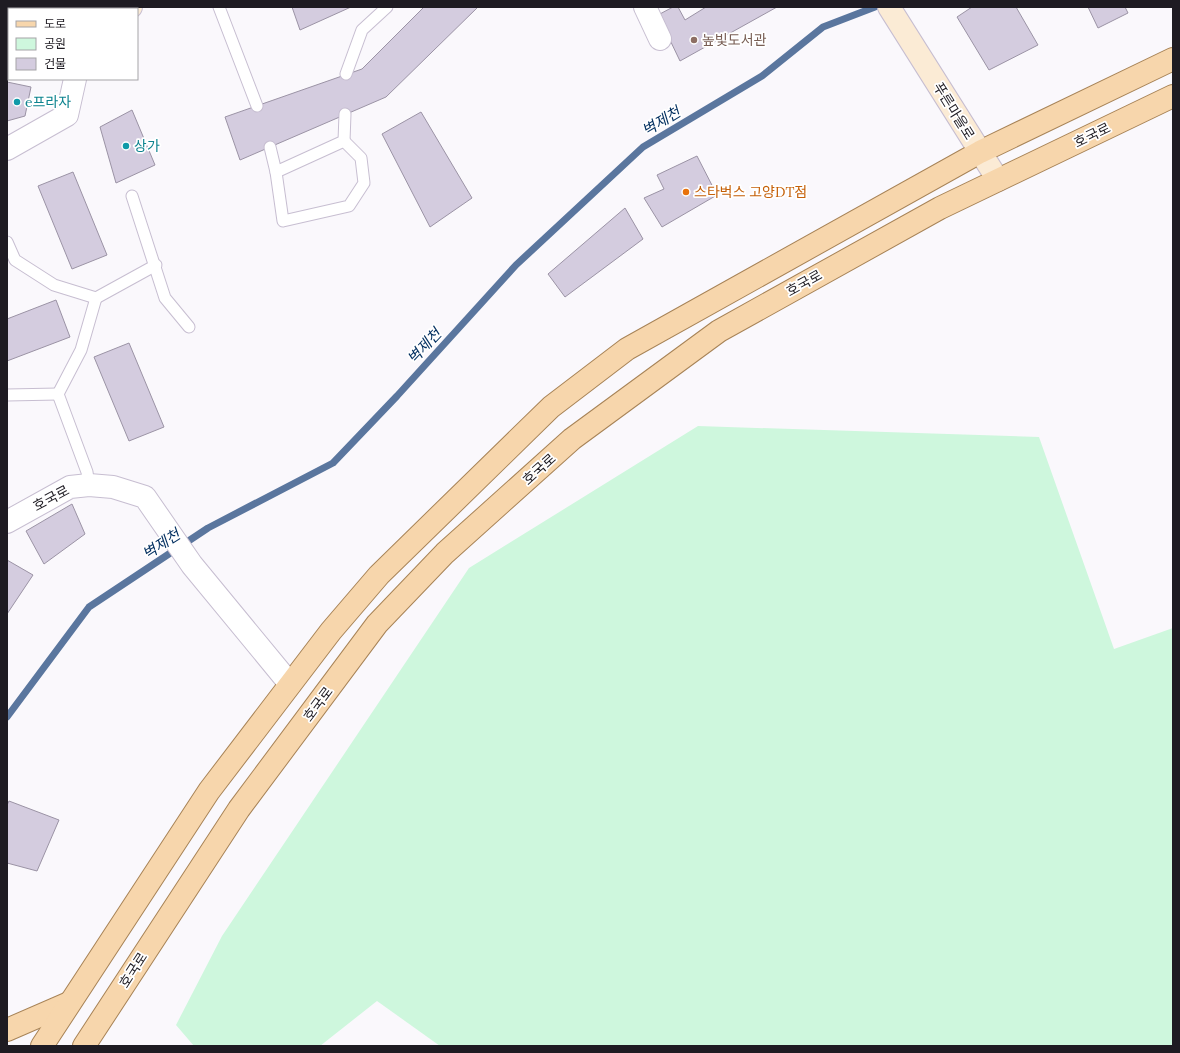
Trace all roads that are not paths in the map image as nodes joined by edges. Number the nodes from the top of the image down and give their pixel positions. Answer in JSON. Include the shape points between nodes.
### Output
{"nodes":[{"id":1,"x":219,"y":7,"type":"edge"},
{"id":2,"x":387,"y":7,"type":"edge"},
{"id":3,"x":644,"y":7,"type":"edge"},
{"id":4,"x":889,"y":7,"type":"edge"},
{"id":5,"x":660,"y":39,"type":"dead end"},
{"id":6,"x":1173,"y":59,"type":"edge"},
{"id":7,"x":346,"y":74,"type":"dead end"},
{"id":8,"x":75,"y":80,"type":"edge"},
{"id":9,"x":1173,"y":96,"type":"edge"},
{"id":10,"x":257,"y":106,"type":"dead end"},
{"id":11,"x":345,"y":114,"type":"dead end"},
{"id":12,"x":344,"y":141,"type":"junction"},
{"id":13,"x":270,"y":147,"type":"dead end"},
{"id":14,"x":7,"y":149,"type":"edge"},
{"id":15,"x":980,"y":152,"type":"junction"},
{"id":16,"x":276,"y":172,"type":"junction"},
{"id":17,"x":998,"y":180,"type":"junction"},
{"id":18,"x":132,"y":196,"type":"dead end"},
{"id":19,"x":7,"y":242,"type":"edge"},
{"id":20,"x":156,"y":265,"type":"junction"},
{"id":21,"x":96,"y":298,"type":"junction"},
{"id":22,"x":189,"y":327,"type":"dead end"},
{"id":23,"x":7,"y":394,"type":"edge"},
{"id":24,"x":58,"y":394,"type":"junction"},
{"id":25,"x":89,"y":485,"type":"junction"},
{"id":26,"x":7,"y":522,"type":"edge"},
{"id":27,"x":290,"y":684,"type":"junction"},
{"id":28,"x":69,"y":1003,"type":"junction"},
{"id":29,"x":7,"y":1030,"type":"edge"},
{"id":30,"x":42,"y":1046,"type":"edge"},
{"id":31,"x":84,"y":1046,"type":"edge"}],
"edges":[{"from":1,"to":10,"type":"lane"},
{"from":2,"to":7,"type":"lane","via":[[362,30]]},
{"from":3,"to":5,"type":"street"},
{"from":4,"to":15,"type":"street","name":"푸른마을로"},
{"from":6,"to":15,"type":"main road","name":"호국로"},
{"from":8,"to":14,"type":"street","via":[[67,115]]},
{"from":9,"to":17,"type":"main road","name":"호국로"},
{"from":11,"to":12,"type":"lane"},
{"from":12,"to":16,"type":"lane"},
{"from":12,"to":16,"type":"lane","via":[[362,158],[364,183],[349,206],[283,221]]},
{"from":13,"to":16,"type":"lane"},
{"from":15,"to":17,"type":"street","name":"푸른마을로"},
{"from":15,"to":27,"type":"main road","name":"호국로","via":[[627,349],[551,407],[379,575]]},
{"from":17,"to":31,"type":"main road","name":"호국로","via":[[940,208],[718,331],[572,439],[445,553],[377,624],[239,809]]},
{"from":18,"to":20,"type":"lane"},
{"from":19,"to":21,"type":"lane","via":[[15,260],[54,284]]},
{"from":20,"to":21,"type":"lane"},
{"from":20,"to":22,"type":"lane","via":[[165,298]]},
{"from":21,"to":24,"type":"lane","via":[[81,350]]},
{"from":23,"to":24,"type":"lane"},
{"from":24,"to":25,"type":"lane","via":[[87,472]]},
{"from":25,"to":26,"type":"street","name":"호국로","via":[[70,487]]},
{"from":25,"to":27,"type":"street","name":"호국로","via":[[113,487],[145,497],[192,564]]},
{"from":27,"to":28,"type":"main road","name":"호국로","via":[[209,791]]},
{"from":28,"to":29,"type":"main road"},
{"from":28,"to":30,"type":"main road","name":"호국로"}]}
